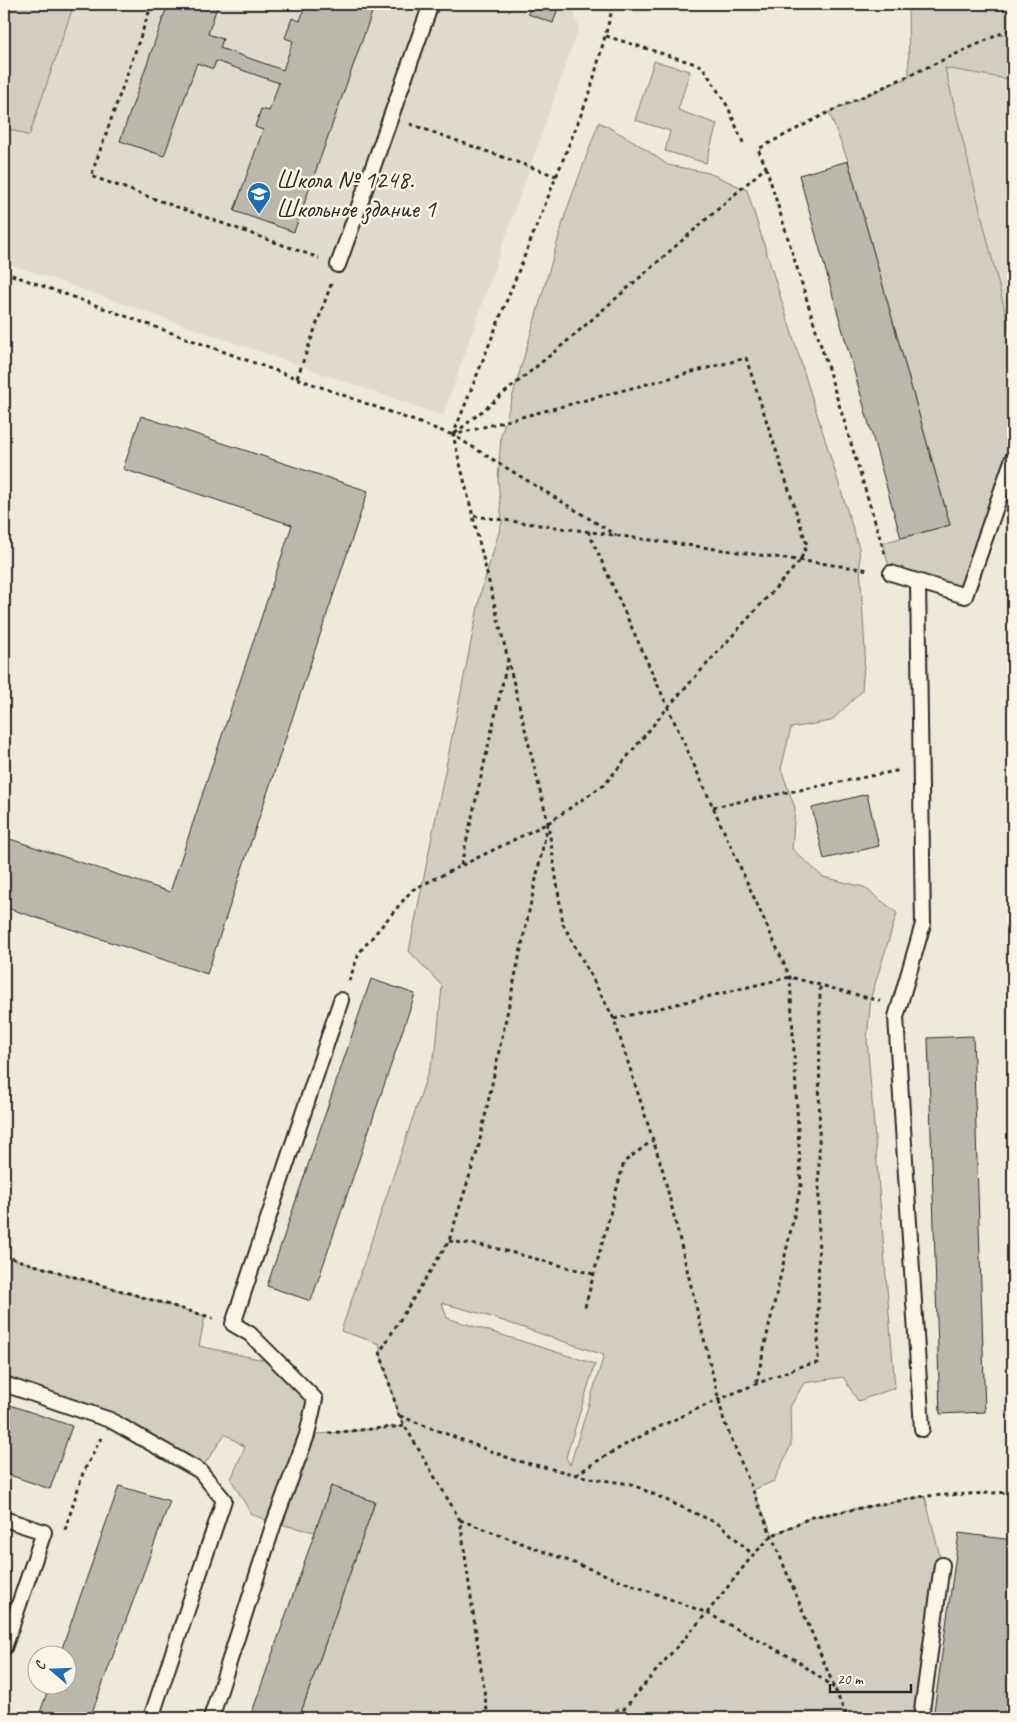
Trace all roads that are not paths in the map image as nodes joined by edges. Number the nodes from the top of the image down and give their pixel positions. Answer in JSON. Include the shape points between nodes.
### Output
{"nodes":[{"id":1,"x":431,"y":4,"type":"edge"},
{"id":2,"x":338,"y":265,"type":"road end"},
{"id":3,"x":1013,"y":458,"type":"edge"},
{"id":4,"x":891,"y":573,"type":"road end"},
{"id":5,"x":918,"y":582,"type":"junction"},
{"id":6,"x":341,"y":1000,"type":"road end"},
{"id":7,"x":4,"y":1384,"type":"edge"},
{"id":8,"x":922,"y":1428,"type":"dead end"},
{"id":9,"x":4,"y":1519,"type":"edge"},
{"id":10,"x":942,"y":1565,"type":"dead end"},
{"id":11,"x":4,"y":1648,"type":"edge"},
{"id":12,"x":151,"y":1718,"type":"edge"},
{"id":13,"x":211,"y":1718,"type":"edge"},
{"id":14,"x":921,"y":1718,"type":"edge"}],
"edges":[{"from":1,"to":2,"type":"lane"},
{"from":3,"to":5,"type":"lane","via":[[964,596]]},
{"from":4,"to":5,"type":"lane"},
{"from":5,"to":8,"type":"lane","via":[[923,924],[896,1017]]},
{"from":6,"to":13,"type":"lane","via":[[233,1324],[250,1334],[315,1399],[307,1435],[274,1523]]},
{"from":7,"to":12,"type":"lane","via":[[110,1420],[200,1472],[224,1500]]},
{"from":9,"to":11,"type":"lane","via":[[44,1532]]},
{"from":10,"to":14,"type":"lane"}]}
